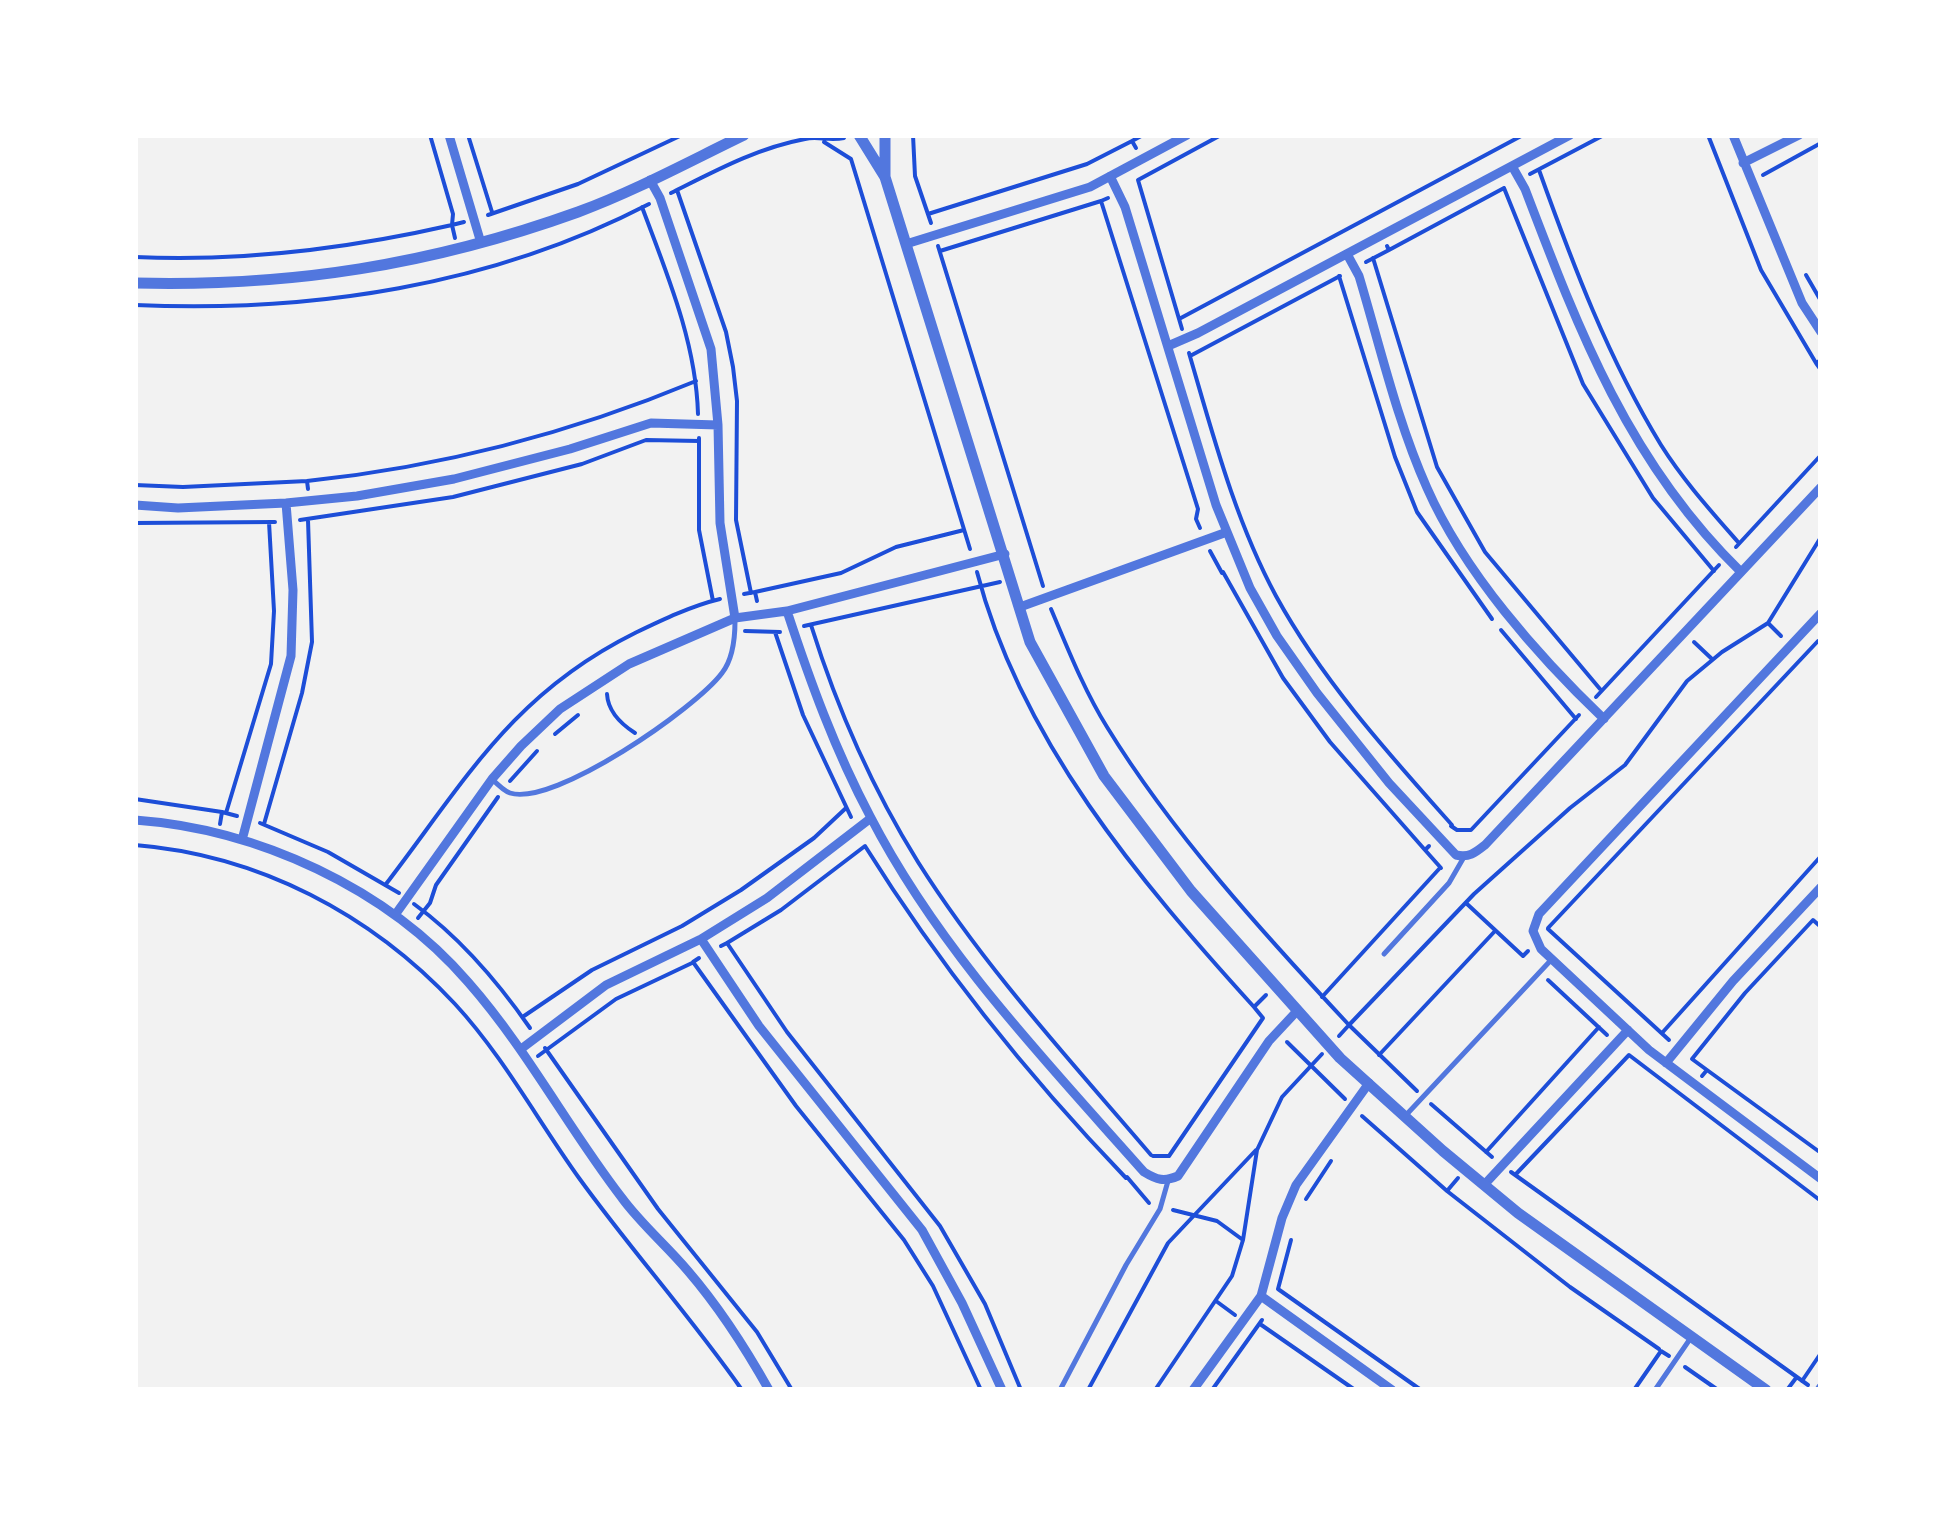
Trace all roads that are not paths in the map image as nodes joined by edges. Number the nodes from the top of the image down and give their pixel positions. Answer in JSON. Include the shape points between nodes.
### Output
{"nodes":[{"id":1,"x":449,"y":135,"type":"edge"},
{"id":2,"x":744,"y":135,"type":"edge"},
{"id":3,"x":859,"y":135,"type":"edge"},
{"id":4,"x":885,"y":135,"type":"edge"},
{"id":5,"x":1187,"y":135,"type":"edge"},
{"id":6,"x":1570,"y":135,"type":"edge"},
{"id":7,"x":1732,"y":135,"type":"edge"},
{"id":8,"x":1799,"y":135,"type":"edge"},
{"id":9,"x":1743,"y":163,"type":"junction"},
{"id":10,"x":1512,"y":166,"type":"junction"},
{"id":11,"x":1110,"y":176,"type":"junction"},
{"id":12,"x":885,"y":178,"type":"junction"},
{"id":13,"x":650,"y":180,"type":"junction"},
{"id":14,"x":480,"y":243,"type":"junction"},
{"id":15,"x":906,"y":244,"type":"junction"},
{"id":16,"x":1347,"y":254,"type":"junction"},
{"id":17,"x":135,"y":283,"type":"edge"},
{"id":18,"x":1817,"y":318,"type":"edge"},
{"id":19,"x":1821,"y":332,"type":"edge"},
{"id":20,"x":1168,"y":346,"type":"junction"},
{"id":21,"x":718,"y":425,"type":"junction"},
{"id":22,"x":1821,"y":487,"type":"edge"},
{"id":23,"x":286,"y":503,"type":"junction"},
{"id":24,"x":135,"y":505,"type":"edge"},
{"id":25,"x":1226,"y":532,"type":"junction"},
{"id":26,"x":1004,"y":554,"type":"junction"},
{"id":27,"x":1741,"y":572,"type":"junction"},
{"id":28,"x":1020,"y":607,"type":"junction"},
{"id":29,"x":786,"y":611,"type":"junction"},
{"id":30,"x":1820,"y":615,"type":"edge"},
{"id":31,"x":735,"y":618,"type":"junction"},
{"id":32,"x":1604,"y":719,"type":"junction"},
{"id":33,"x":492,"y":780,"type":"junction"},
{"id":34,"x":871,"y":818,"type":"junction"},
{"id":35,"x":135,"y":820,"type":"edge"},
{"id":36,"x":242,"y":840,"type":"junction"},
{"id":37,"x":1464,"y":857,"type":"junction"},
{"id":38,"x":1818,"y":895,"type":"edge"},
{"id":39,"x":396,"y":915,"type":"junction"},
{"id":40,"x":702,"y":939,"type":"junction"},
{"id":41,"x":1384,"y":954,"type":"dead end"},
{"id":42,"x":1552,"y":959,"type":"junction"},
{"id":43,"x":1297,"y":1011,"type":"junction"},
{"id":44,"x":1628,"y":1030,"type":"junction"},
{"id":45,"x":521,"y":1049,"type":"junction"},
{"id":46,"x":1666,"y":1062,"type":"junction"},
{"id":47,"x":1369,"y":1083,"type":"junction"},
{"id":48,"x":1405,"y":1116,"type":"junction"},
{"id":49,"x":1821,"y":1179,"type":"edge"},
{"id":50,"x":1168,"y":1181,"type":"junction"},
{"id":51,"x":1484,"y":1185,"type":"junction"},
{"id":52,"x":1262,"y":1296,"type":"junction"},
{"id":53,"x":1692,"y":1338,"type":"junction"},
{"id":54,"x":769,"y":1390,"type":"edge"},
{"id":55,"x":1002,"y":1390,"type":"edge"},
{"id":56,"x":1060,"y":1390,"type":"edge"},
{"id":57,"x":1193,"y":1390,"type":"edge"},
{"id":58,"x":1392,"y":1390,"type":"edge"},
{"id":59,"x":1654,"y":1390,"type":"edge"},
{"id":60,"x":1766,"y":1390,"type":"edge"}],
"edges":[{"from":1,"to":14,"type":"street"},
{"from":2,"to":13,"type":"street"},
{"from":3,"to":12,"type":"street"},
{"from":4,"to":12,"type":"street"},
{"from":5,"to":11,"type":"street"},
{"from":6,"to":10,"type":"street"},
{"from":7,"to":9,"type":"street"},
{"from":8,"to":9,"type":"street"},
{"from":9,"to":18,"type":"street","via":[[1774,241]]},
{"from":10,"to":16,"type":"street"},
{"from":10,"to":27,"type":"street","via":[[1618,411],[1676,498]]},
{"from":11,"to":15,"type":"street"},
{"from":11,"to":20,"type":"street"},
{"from":12,"to":15,"type":"street"},
{"from":13,"to":14,"type":"street","via":[[581,211]]},
{"from":13,"to":21,"type":"street","via":[[711,349]]},
{"from":14,"to":17,"type":"street","via":[[279,281]]},
{"from":15,"to":26,"type":"street"},
{"from":16,"to":20,"type":"street"},
{"from":16,"to":32,"type":"street","via":[[1440,514],[1496,597]]},
{"from":18,"to":19,"type":"street"},
{"from":20,"to":25,"type":"street"},
{"from":21,"to":23,"type":"street","via":[[651,423],[454,479]]},
{"from":21,"to":31,"type":"street","via":[[720,523]]},
{"from":22,"to":27,"type":"street"},
{"from":23,"to":24,"type":"street"},
{"from":23,"to":36,"type":"street","via":[[294,590],[291,656]]},
{"from":25,"to":28,"type":"street"},
{"from":25,"to":37,"type":"street","via":[[1296,666],[1438,838]]},
{"from":26,"to":28,"type":"street"},
{"from":26,"to":29,"type":"street"},
{"from":27,"to":32,"type":"street"},
{"from":28,"to":43,"type":"street","via":[[1030,642],[1104,776],[1190,891]]},
{"from":29,"to":31,"type":"street"},
{"from":29,"to":34,"type":"street","via":[[830,734]]},
{"from":30,"to":42,"type":"street","via":[[1539,914],[1533,931]]},
{"from":31,"to":33,"type":"street","via":[[673,642],[560,710]]},
{"from":31,"to":33,"type":"lane","via":[[724,670],[622,754],[530,794],[509,793]]},
{"from":32,"to":37,"type":"street","via":[[1485,846]]},
{"from":33,"to":39,"type":"street"},
{"from":34,"to":40,"type":"street"},
{"from":34,"to":50,"type":"street","via":[[975,976],[1042,1059],[1144,1172]]},
{"from":35,"to":36,"type":"street"},
{"from":36,"to":39,"type":"street","via":[[319,870]]},
{"from":37,"to":41,"type":"lane","via":[[1449,884]]},
{"from":38,"to":46,"type":"street"},
{"from":39,"to":45,"type":"street","via":[[467,980]]},
{"from":40,"to":45,"type":"street","via":[[606,986]]},
{"from":40,"to":55,"type":"street","via":[[759,1026],[922,1230]]},
{"from":42,"to":44,"type":"street"},
{"from":42,"to":48,"type":"lane"},
{"from":43,"to":47,"type":"street"},
{"from":43,"to":50,"type":"street","via":[[1186,1168]]},
{"from":44,"to":46,"type":"street"},
{"from":44,"to":51,"type":"street"},
{"from":45,"to":54,"type":"street","via":[[623,1200],[690,1273]]},
{"from":46,"to":49,"type":"street"},
{"from":47,"to":48,"type":"street"},
{"from":47,"to":52,"type":"street","via":[[1296,1185]]},
{"from":48,"to":51,"type":"street"},
{"from":50,"to":56,"type":"lane","via":[[1160,1209]]},
{"from":51,"to":53,"type":"street"},
{"from":52,"to":57,"type":"street"},
{"from":52,"to":58,"type":"street"},
{"from":53,"to":59,"type":"lane"},
{"from":53,"to":60,"type":"street"}]}
